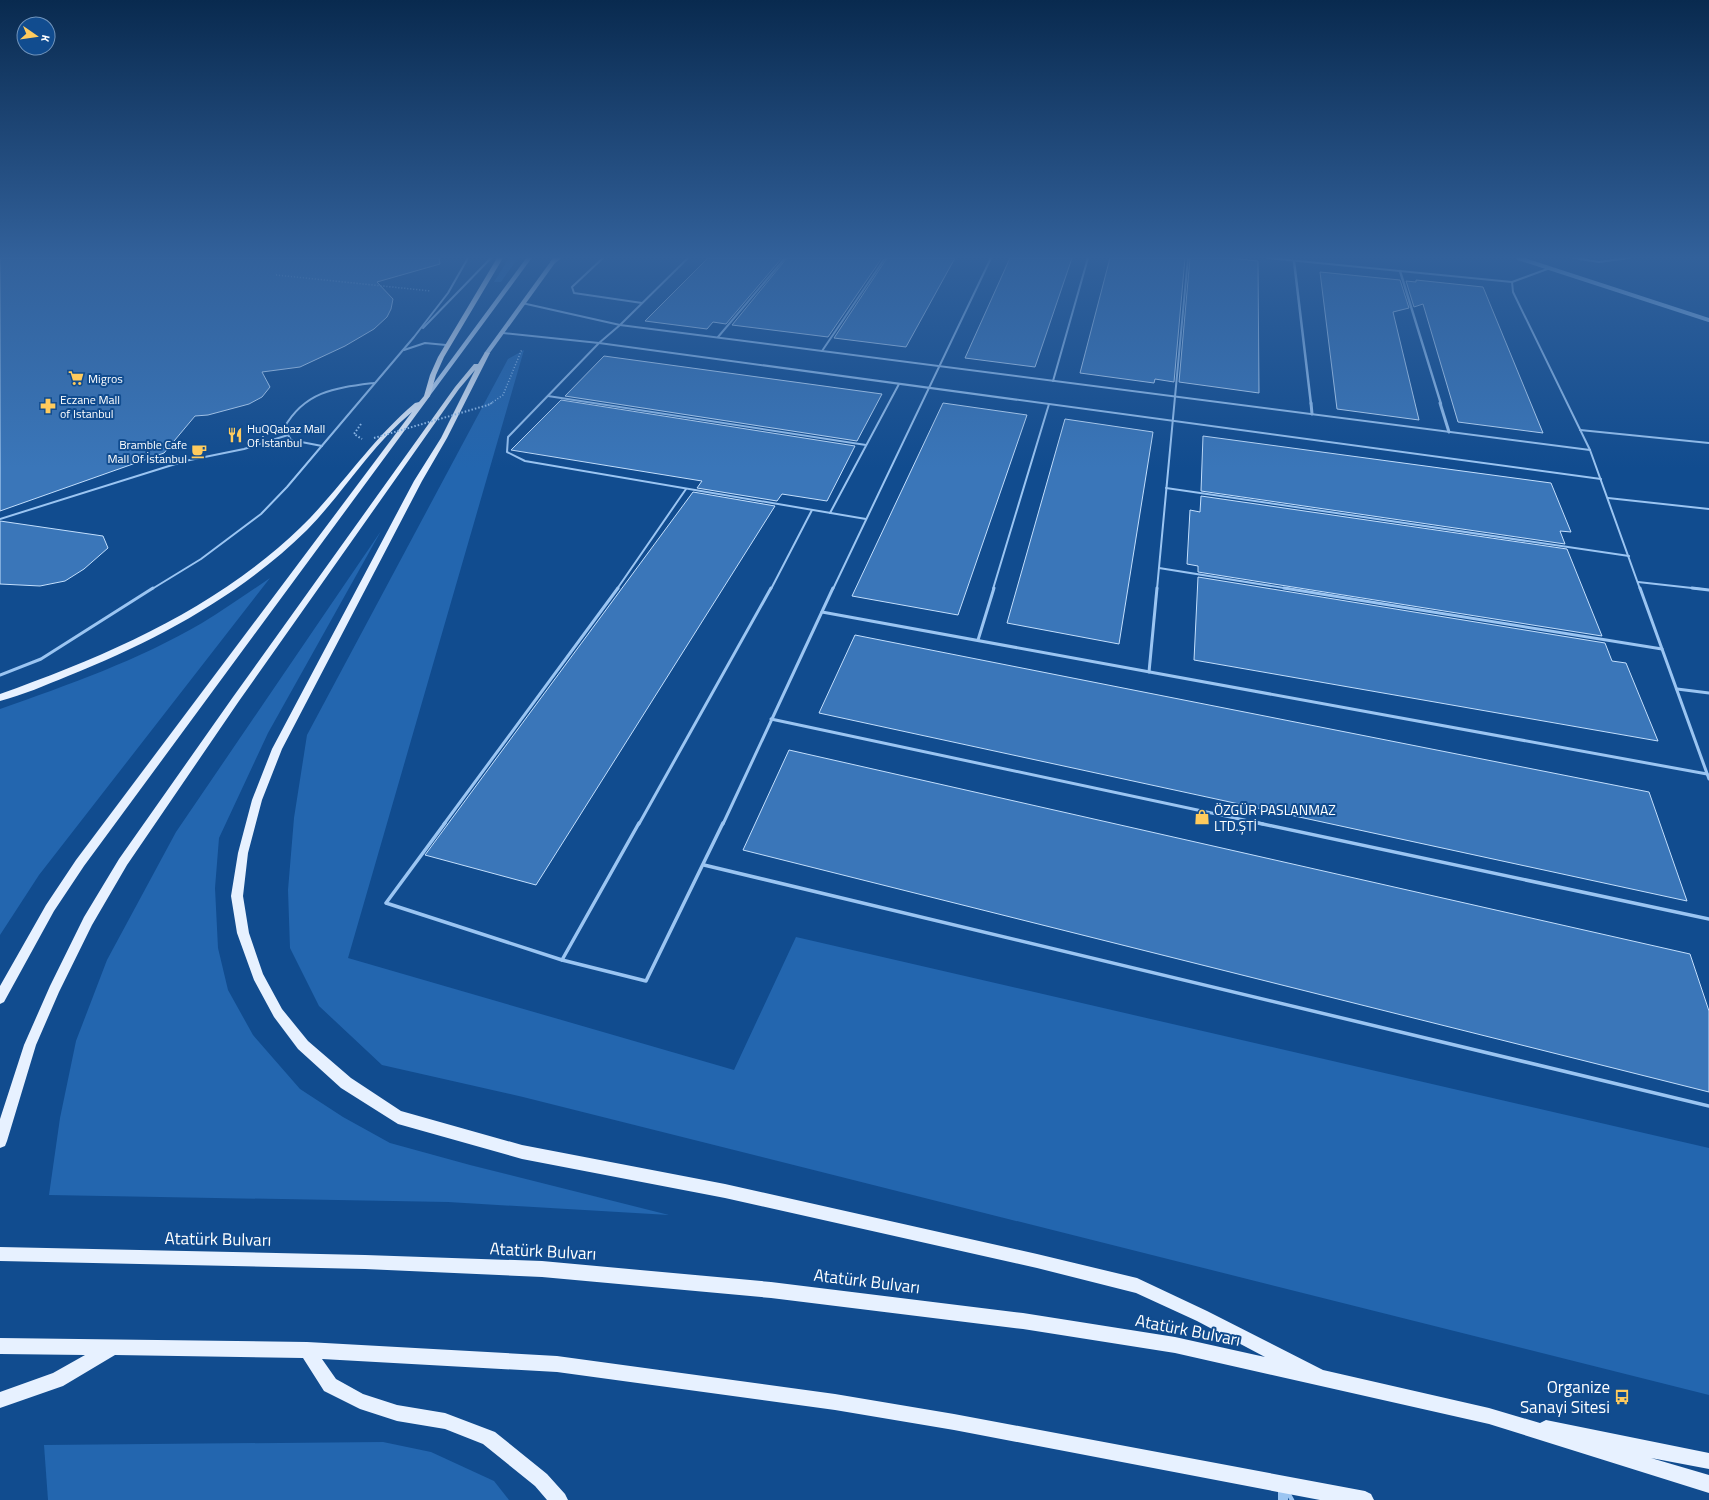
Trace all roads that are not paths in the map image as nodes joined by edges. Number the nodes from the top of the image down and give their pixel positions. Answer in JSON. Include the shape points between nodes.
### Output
{"nodes":[{"id":1,"x":421,"y":328,"type":"edge"},
{"id":2,"x":423,"y":328,"type":"edge"},
{"id":3,"x":459,"y":328,"type":"edge"},
{"id":4,"x":477,"y":328,"type":"edge"},
{"id":5,"x":506,"y":328,"type":"edge"},
{"id":6,"x":616,"y":328,"type":"edge"},
{"id":7,"x":644,"y":328,"type":"edge"},
{"id":8,"x":726,"y":328,"type":"edge"},
{"id":9,"x":838,"y":328,"type":"edge"},
{"id":10,"x":958,"y":328,"type":"edge"},
{"id":11,"x":1068,"y":328,"type":"edge"},
{"id":12,"x":1181,"y":328,"type":"edge"},
{"id":13,"x":1302,"y":328,"type":"edge"},
{"id":14,"x":1417,"y":328,"type":"edge"},
{"id":15,"x":1531,"y":328,"type":"edge"},
{"id":16,"x":503,"y":333,"type":"junction"},
{"id":17,"x":414,"y":337,"type":"junction"},
{"id":18,"x":718,"y":337,"type":"junction"},
{"id":19,"x":599,"y":343,"type":"junction"},
{"id":20,"x":446,"y":345,"type":"junction"},
{"id":21,"x":402,"y":351,"type":"junction"},
{"id":22,"x":822,"y":351,"type":"junction"},
{"id":23,"x":487,"y":353,"type":"junction"},
{"id":24,"x":940,"y":366,"type":"junction"},
{"id":25,"x":1053,"y":381,"type":"junction"},
{"id":26,"x":374,"y":382,"type":"junction"},
{"id":27,"x":899,"y":384,"type":"junction"},
{"id":28,"x":929,"y":388,"type":"junction"},
{"id":29,"x":427,"y":396,"type":"junction"},
{"id":30,"x":548,"y":396,"type":"junction"},
{"id":31,"x":1175,"y":397,"type":"junction"},
{"id":32,"x":1049,"y":404,"type":"junction"},
{"id":33,"x":1312,"y":414,"type":"junction"},
{"id":34,"x":1173,"y":421,"type":"junction"},
{"id":35,"x":1580,"y":430,"type":"junction"},
{"id":36,"x":1449,"y":432,"type":"junction"},
{"id":37,"x":288,"y":435,"type":"junction"},
{"id":38,"x":1709,"y":443,"type":"edge"},
{"id":39,"x":866,"y":445,"type":"junction"},
{"id":40,"x":322,"y":446,"type":"junction"},
{"id":41,"x":1590,"y":450,"type":"junction"},
{"id":42,"x":1601,"y":479,"type":"junction"},
{"id":43,"x":1166,"y":488,"type":"junction"},
{"id":44,"x":686,"y":489,"type":"junction"},
{"id":45,"x":1608,"y":498,"type":"junction"},
{"id":46,"x":1709,"y":509,"type":"edge"},
{"id":47,"x":812,"y":510,"type":"junction"},
{"id":48,"x":830,"y":513,"type":"junction"},
{"id":49,"x":0,"y":519,"type":"edge"},
{"id":50,"x":866,"y":520,"type":"junction"},
{"id":51,"x":1629,"y":556,"type":"junction"},
{"id":52,"x":1159,"y":568,"type":"junction"},
{"id":53,"x":1638,"y":582,"type":"junction"},
{"id":54,"x":1709,"y":590,"type":"edge"},
{"id":55,"x":822,"y":612,"type":"junction"},
{"id":56,"x":978,"y":640,"type":"junction"},
{"id":57,"x":1662,"y":649,"type":"junction"},
{"id":58,"x":1150,"y":672,"type":"junction"},
{"id":59,"x":0,"y":675,"type":"edge"},
{"id":60,"x":1677,"y":689,"type":"junction"},
{"id":61,"x":1709,"y":693,"type":"edge"},
{"id":62,"x":0,"y":698,"type":"edge"},
{"id":63,"x":771,"y":719,"type":"junction"},
{"id":64,"x":1707,"y":774,"type":"junction"},
{"id":65,"x":1709,"y":779,"type":"edge"},
{"id":66,"x":704,"y":865,"type":"junction"},
{"id":67,"x":1709,"y":919,"type":"edge"},
{"id":68,"x":562,"y":960,"type":"junction"},
{"id":69,"x":0,"y":998,"type":"edge"},
{"id":70,"x":1709,"y":1106,"type":"edge"},
{"id":71,"x":0,"y":1141,"type":"edge"},
{"id":72,"x":0,"y":1254,"type":"edge"},
{"id":73,"x":0,"y":1346,"type":"edge"},
{"id":74,"x":114,"y":1348,"type":"junction"},
{"id":75,"x":307,"y":1350,"type":"junction"},
{"id":76,"x":1323,"y":1379,"type":"junction"},
{"id":77,"x":0,"y":1400,"type":"edge"},
{"id":78,"x":1489,"y":1416,"type":"junction"},
{"id":79,"x":1709,"y":1461,"type":"edge"},
{"id":80,"x":1709,"y":1484,"type":"edge"},
{"id":81,"x":1283,"y":1492,"type":"edge"},
{"id":82,"x":559,"y":1500,"type":"edge"},
{"id":83,"x":1292,"y":1500,"type":"edge"},
{"id":84,"x":1365,"y":1500,"type":"edge"}],
"edges":[{"from":1,"to":17,"type":"lane"},
{"from":2,"to":17,"type":"lane"},
{"from":3,"to":20,"type":"main road"},
{"from":4,"to":29,"type":"main road"},
{"from":5,"to":16,"type":"main road"},
{"from":6,"to":19,"type":"lane"},
{"from":7,"to":18,"type":"lane"},
{"from":8,"to":18,"type":"lane"},
{"from":9,"to":22,"type":"lane"},
{"from":10,"to":24,"type":"lane"},
{"from":11,"to":25,"type":"lane"},
{"from":12,"to":31,"type":"lane"},
{"from":13,"to":33,"type":"street"},
{"from":14,"to":36,"type":"street"},
{"from":15,"to":35,"type":"lane"},
{"from":16,"to":19,"type":"lane"},
{"from":16,"to":23,"type":"main road"},
{"from":17,"to":21,"type":"lane"},
{"from":18,"to":22,"type":"lane"},
{"from":19,"to":27,"type":"lane"},
{"from":19,"to":30,"type":"lane"},
{"from":20,"to":21,"type":"lane","via":[[420,344]]},
{"from":20,"to":29,"type":"main road","via":[[432,376]]},
{"from":21,"to":26,"type":"lane"},
{"from":22,"to":24,"type":"lane"},
{"from":23,"to":71,"type":"main road","via":[[457,388],[122,862],[88,921],[33,1038]]},
{"from":23,"to":76,"type":"main road","via":[[277,750],[257,800],[245,845],[237,896],[243,933],[258,976],[278,1012],[303,1045],[346,1083],[398,1117],[522,1152],[725,1191],[1029,1259],[1137,1286],[1202,1316]]},
{"from":24,"to":25,"type":"lane"},
{"from":24,"to":28,"type":"lane"},
{"from":25,"to":31,"type":"lane"},
{"from":26,"to":37,"type":"lane","via":[[330,389],[310,398],[289,415],[284,428]]},
{"from":26,"to":40,"type":"lane"},
{"from":27,"to":28,"type":"lane"},
{"from":27,"to":39,"type":"lane"},
{"from":28,"to":32,"type":"lane"},
{"from":28,"to":50,"type":"lane"},
{"from":29,"to":62,"type":"main road","via":[[392,425],[331,500],[303,529],[255,572],[227,592],[146,638],[93,662]]},
{"from":29,"to":69,"type":"main road","via":[[80,863],[50,908]]},
{"from":30,"to":39,"type":"lane"},
{"from":30,"to":44,"type":"lane","via":[[508,437],[507,452],[525,461]]},
{"from":31,"to":33,"type":"lane"},
{"from":31,"to":34,"type":"lane"},
{"from":32,"to":34,"type":"lane"},
{"from":32,"to":56,"type":"lane"},
{"from":33,"to":36,"type":"lane"},
{"from":34,"to":42,"type":"lane"},
{"from":34,"to":43,"type":"lane"},
{"from":35,"to":38,"type":"lane"},
{"from":35,"to":41,"type":"lane"},
{"from":36,"to":41,"type":"lane"},
{"from":37,"to":40,"type":"lane","via":[[291,440]]},
{"from":37,"to":49,"type":"lane","via":[[244,449],[185,461]]},
{"from":39,"to":48,"type":"lane"},
{"from":40,"to":59,"type":"lane","via":[[261,514],[201,559],[41,659]]},
{"from":41,"to":42,"type":"lane"},
{"from":42,"to":45,"type":"lane"},
{"from":43,"to":51,"type":"lane"},
{"from":43,"to":52,"type":"lane"},
{"from":44,"to":47,"type":"lane"},
{"from":44,"to":68,"type":"lane","via":[[640,558],[386,903]]},
{"from":45,"to":46,"type":"lane"},
{"from":45,"to":51,"type":"lane"},
{"from":47,"to":48,"type":"lane"},
{"from":47,"to":68,"type":"lane","via":[[772,587]]},
{"from":48,"to":50,"type":"lane"},
{"from":50,"to":55,"type":"lane"},
{"from":51,"to":53,"type":"lane"},
{"from":52,"to":57,"type":"lane"},
{"from":52,"to":58,"type":"lane"},
{"from":53,"to":54,"type":"lane"},
{"from":53,"to":57,"type":"lane"},
{"from":55,"to":56,"type":"lane"},
{"from":55,"to":63,"type":"lane"},
{"from":56,"to":58,"type":"lane"},
{"from":57,"to":60,"type":"lane"},
{"from":58,"to":64,"type":"lane"},
{"from":60,"to":61,"type":"lane"},
{"from":60,"to":64,"type":"lane"},
{"from":63,"to":66,"type":"lane"},
{"from":63,"to":67,"type":"lane"},
{"from":64,"to":65,"type":"lane"},
{"from":66,"to":68,"type":"lane","via":[[646,981]]},
{"from":66,"to":70,"type":"lane"},
{"from":72,"to":76,"type":"main road","name":"Atatürk Bulvarı","via":[[365,1262],[667,1279],[1023,1321],[1175,1345]]},
{"from":73,"to":74,"type":"main road"},
{"from":74,"to":75,"type":"main road"},
{"from":74,"to":77,"type":"main road","via":[[57,1380]]},
{"from":75,"to":81,"type":"main road","via":[[557,1364],[827,1401],[954,1422]]},
{"from":75,"to":82,"type":"main road","via":[[330,1385],[360,1400],[397,1413],[445,1421],[489,1438],[541,1480]]},
{"from":76,"to":78,"type":"main road","name":"Atatürk Bulvarı"},
{"from":78,"to":79,"type":"main road"},
{"from":78,"to":80,"type":"main road","name":"Atatürk Bulvarı"},
{"from":81,"to":83,"type":"lane"},
{"from":81,"to":84,"type":"main road"}]}
